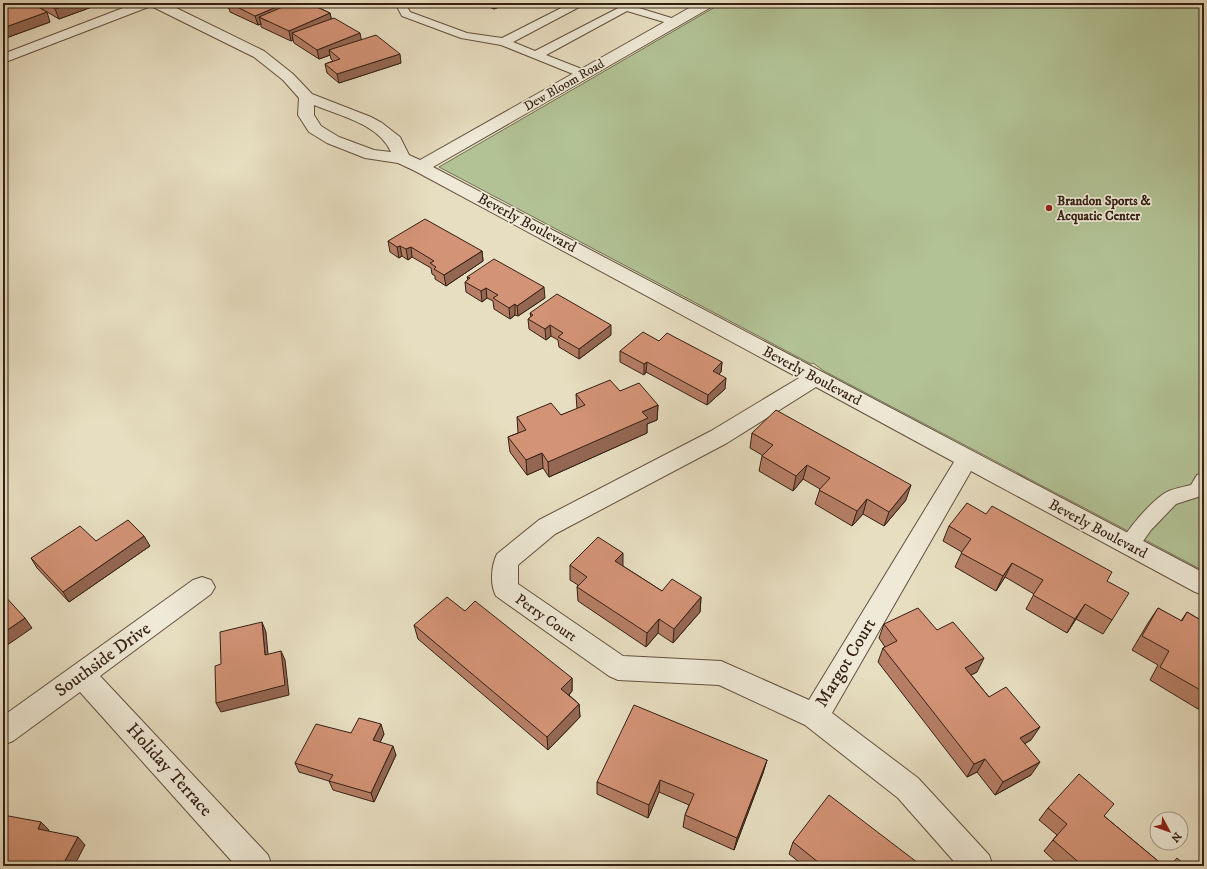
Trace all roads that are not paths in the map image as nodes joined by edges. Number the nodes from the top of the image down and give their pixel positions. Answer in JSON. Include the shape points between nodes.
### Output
{"nodes":[{"id":1,"x":148,"y":3,"type":"edge"},
{"id":2,"x":156,"y":3,"type":"edge"},
{"id":3,"x":400,"y":3,"type":"edge"},
{"id":4,"x":579,"y":3,"type":"edge"},
{"id":5,"x":708,"y":3,"type":"edge"},
{"id":6,"x":621,"y":5,"type":"edge"},
{"id":7,"x":674,"y":22,"type":"junction"},
{"id":8,"x":504,"y":42,"type":"junction"},
{"id":9,"x":536,"y":55,"type":"junction"},
{"id":10,"x":3,"y":58,"type":"edge"},
{"id":11,"x":583,"y":74,"type":"junction"},
{"id":12,"x":307,"y":97,"type":"junction"},
{"id":13,"x":402,"y":158,"type":"junction"},
{"id":14,"x":421,"y":167,"type":"junction"},
{"id":15,"x":815,"y":378,"type":"junction"},
{"id":16,"x":967,"y":459,"type":"junction"},
{"id":17,"x":1202,"y":488,"type":"edge"},
{"id":18,"x":1129,"y":545,"type":"junction"},
{"id":19,"x":1204,"y":585,"type":"edge"},
{"id":20,"x":202,"y":588,"type":"dead end"},
{"id":21,"x":82,"y":675,"type":"junction"},
{"id":22,"x":814,"y":716,"type":"junction"},
{"id":23,"x":3,"y":732,"type":"edge"},
{"id":24,"x":256,"y":866,"type":"edge"},
{"id":25,"x":978,"y":866,"type":"edge"}],
"edges":[{"from":1,"to":10,"type":"street"},
{"from":2,"to":12,"type":"street","via":[[259,54],[288,77]]},
{"from":3,"to":8,"type":"lane","via":[[406,14],[435,25],[465,36]]},
{"from":4,"to":8,"type":"lane"},
{"from":5,"to":7,"type":"street","name":"Dew Bloom Road"},
{"from":6,"to":7,"type":"lane"},
{"from":6,"to":9,"type":"lane"},
{"from":7,"to":11,"type":"street","name":"Dew Bloom Road"},
{"from":8,"to":9,"type":"lane"},
{"from":9,"to":11,"type":"lane"},
{"from":11,"to":14,"type":"street","name":"Dew Bloom Road"},
{"from":12,"to":13,"type":"street","via":[[376,126],[394,140]]},
{"from":12,"to":13,"type":"street","name":"Beverly Boulevard","via":[[306,115],[316,129],[343,144],[371,155]]},
{"from":13,"to":14,"type":"street","name":"Beverly Boulevard"},
{"from":14,"to":15,"type":"street","name":"Beverly Boulevard"},
{"from":15,"to":16,"type":"street","name":"Beverly Boulevard"},
{"from":15,"to":22,"type":"street","name":"Perry Court","via":[[719,437],[547,527],[506,561],[505,589],[618,668],[721,673]]},
{"from":16,"to":18,"type":"street","name":"Beverly Boulevard"},
{"from":16,"to":22,"type":"street","name":"Margot Court"},
{"from":17,"to":18,"type":"lane","via":[[1169,500],[1144,525]]},
{"from":18,"to":19,"type":"street","name":"Beverly Boulevard"},
{"from":20,"to":21,"type":"street","name":"Southside Drive"},
{"from":21,"to":23,"type":"street","name":"Southside Drive"},
{"from":21,"to":24,"type":"street","name":"Holiday Terrace"},
{"from":22,"to":25,"type":"street","name":"Margot Court","via":[[908,788]]}]}
